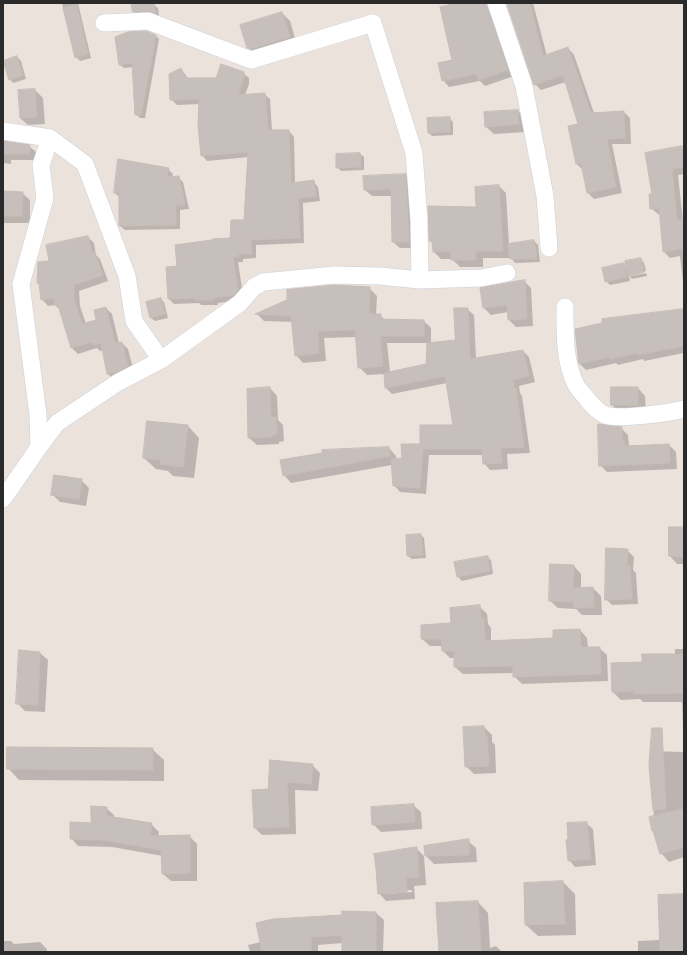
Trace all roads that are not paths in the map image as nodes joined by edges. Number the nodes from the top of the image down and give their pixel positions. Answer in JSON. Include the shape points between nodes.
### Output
{"nodes":[{"id":1,"x":496,"y":3,"type":"edge"},
{"id":2,"x":104,"y":23,"type":"dead end"},
{"id":3,"x":3,"y":131,"type":"edge"},
{"id":4,"x":50,"y":138,"type":"junction"},
{"id":5,"x":549,"y":248,"type":"dead end"},
{"id":6,"x":507,"y":273,"type":"dead end"},
{"id":7,"x":420,"y":280,"type":"junction"},
{"id":8,"x":565,"y":307,"type":"dead end"},
{"id":9,"x":161,"y":360,"type":"junction"},
{"id":10,"x":684,"y":409,"type":"edge"},
{"id":11,"x":39,"y":447,"type":"junction"},
{"id":12,"x":3,"y":500,"type":"edge"}],
"edges":[{"from":1,"to":5,"type":"street","via":[[524,86],[545,196]]},
{"from":2,"to":7,"type":"street","via":[[148,21],[251,60],[373,23],[414,153]]},
{"from":3,"to":4,"type":"street"},
{"from":4,"to":9,"type":"street","via":[[85,164],[127,276],[134,321]]},
{"from":4,"to":11,"type":"street","via":[[41,165],[44,198],[21,284],[38,415]]},
{"from":6,"to":7,"type":"street","via":[[481,278]]},
{"from":7,"to":9,"type":"street","via":[[334,275],[263,282],[254,286],[240,303]]},
{"from":8,"to":10,"type":"street","via":[[570,369],[577,386],[593,406],[605,415],[617,417]]},
{"from":9,"to":11,"type":"street","via":[[117,383],[57,423]]},
{"from":11,"to":12,"type":"street"}]}
